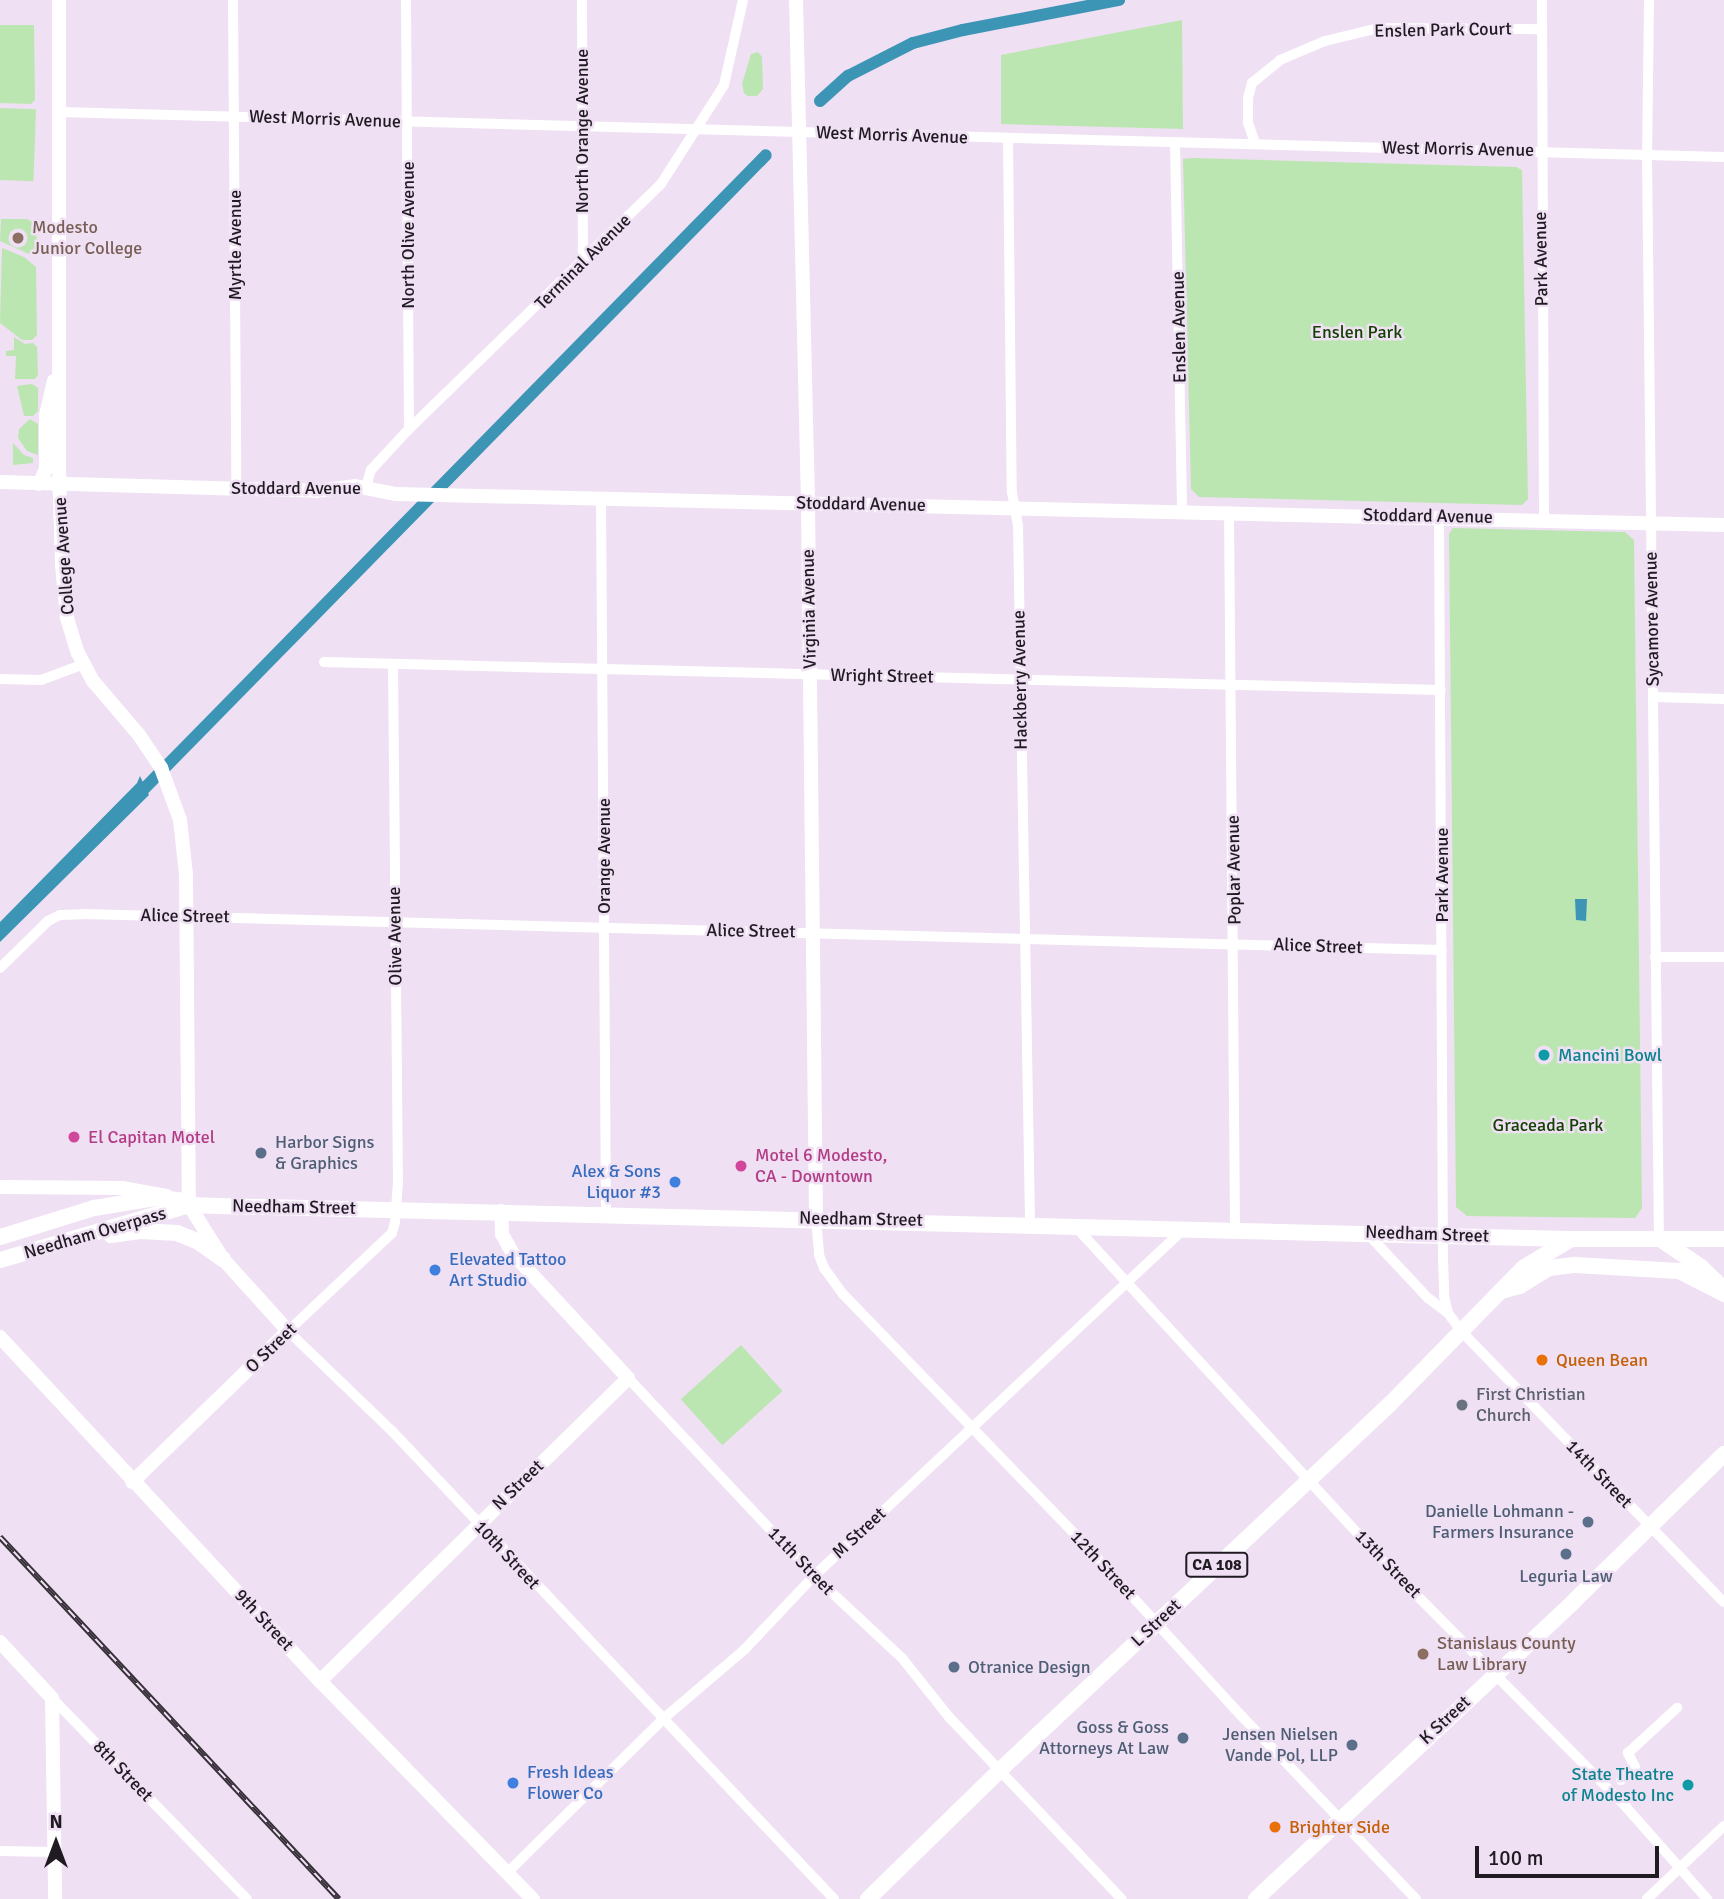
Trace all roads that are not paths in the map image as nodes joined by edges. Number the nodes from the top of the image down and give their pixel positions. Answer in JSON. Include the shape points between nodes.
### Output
{"nodes":[{"id":1,"x":59,"y":0,"type":"edge"},
{"id":2,"x":233,"y":0,"type":"edge"},
{"id":3,"x":406,"y":0,"type":"edge"},
{"id":4,"x":582,"y":0,"type":"edge"},
{"id":5,"x":743,"y":0,"type":"edge"},
{"id":6,"x":796,"y":0,"type":"edge"},
{"id":7,"x":1542,"y":0,"type":"edge"},
{"id":8,"x":1648,"y":0,"type":"edge"},
{"id":9,"x":1542,"y":29,"type":"junction"},
{"id":10,"x":59,"y":112,"type":"junction"},
{"id":11,"x":235,"y":116,"type":"junction"},
{"id":12,"x":407,"y":121,"type":"junction"},
{"id":13,"x":583,"y":126,"type":"junction"},
{"id":14,"x":696,"y":130,"type":"junction"},
{"id":15,"x":800,"y":133,"type":"junction"},
{"id":16,"x":1008,"y":138,"type":"junction"},
{"id":17,"x":1175,"y":143,"type":"junction"},
{"id":18,"x":1255,"y":144,"type":"junction"},
{"id":19,"x":1540,"y":151,"type":"junction"},
{"id":20,"x":1647,"y":154,"type":"junction"},
{"id":21,"x":1724,"y":157,"type":"edge"},
{"id":22,"x":583,"y":262,"type":"junction"},
{"id":23,"x":59,"y":363,"type":"junction"},
{"id":24,"x":409,"y":429,"type":"junction"},
{"id":25,"x":0,"y":482,"type":"edge"},
{"id":26,"x":39,"y":484,"type":"junction"},
{"id":27,"x":60,"y":484,"type":"junction"},
{"id":28,"x":366,"y":487,"type":"junction"},
{"id":29,"x":236,"y":489,"type":"junction"},
{"id":30,"x":601,"y":498,"type":"junction"},
{"id":31,"x":808,"y":502,"type":"junction"},
{"id":32,"x":1014,"y":507,"type":"junction"},
{"id":33,"x":1182,"y":510,"type":"junction"},
{"id":34,"x":1229,"y":512,"type":"junction"},
{"id":35,"x":1439,"y":516,"type":"junction"},
{"id":36,"x":1544,"y":518,"type":"junction"},
{"id":37,"x":1650,"y":523,"type":"junction"},
{"id":38,"x":1724,"y":524,"type":"edge"},
{"id":39,"x":324,"y":662,"type":"dead end"},
{"id":40,"x":84,"y":664,"type":"junction"},
{"id":41,"x":393,"y":664,"type":"junction"},
{"id":42,"x":602,"y":669,"type":"junction"},
{"id":43,"x":810,"y":674,"type":"junction"},
{"id":44,"x":0,"y":679,"type":"edge"},
{"id":45,"x":1020,"y":680,"type":"junction"},
{"id":46,"x":1231,"y":685,"type":"junction"},
{"id":47,"x":1441,"y":690,"type":"junction"},
{"id":48,"x":1654,"y":697,"type":"junction"},
{"id":49,"x":1724,"y":699,"type":"edge"},
{"id":50,"x":187,"y":917,"type":"junction"},
{"id":51,"x":395,"y":922,"type":"junction"},
{"id":52,"x":604,"y":928,"type":"junction"},
{"id":53,"x":813,"y":933,"type":"junction"},
{"id":54,"x":1025,"y":939,"type":"junction"},
{"id":55,"x":1235,"y":944,"type":"junction"},
{"id":56,"x":1442,"y":950,"type":"junction"},
{"id":57,"x":1655,"y":957,"type":"junction"},
{"id":58,"x":1724,"y":957,"type":"edge"},
{"id":59,"x":0,"y":968,"type":"edge"},
{"id":60,"x":0,"y":1187,"type":"edge"},
{"id":61,"x":183,"y":1202,"type":"junction"},
{"id":62,"x":397,"y":1208,"type":"junction"},
{"id":63,"x":501,"y":1211,"type":"junction"},
{"id":64,"x":606,"y":1213,"type":"junction"},
{"id":65,"x":817,"y":1219,"type":"junction"},
{"id":66,"x":1030,"y":1223,"type":"junction"},
{"id":67,"x":1074,"y":1224,"type":"junction"},
{"id":68,"x":1186,"y":1227,"type":"junction"},
{"id":69,"x":1236,"y":1228,"type":"junction"},
{"id":70,"x":1366,"y":1232,"type":"junction"},
{"id":71,"x":1444,"y":1234,"type":"junction"},
{"id":72,"x":0,"y":1237,"type":"edge"},
{"id":73,"x":1571,"y":1239,"type":"junction"},
{"id":74,"x":1659,"y":1239,"type":"junction"},
{"id":75,"x":1724,"y":1240,"type":"edge"},
{"id":76,"x":43,"y":1247,"type":"junction"},
{"id":77,"x":223,"y":1259,"type":"junction"},
{"id":78,"x":0,"y":1260,"type":"edge"},
{"id":79,"x":1128,"y":1281,"type":"junction"},
{"id":80,"x":1501,"y":1291,"type":"junction"},
{"id":81,"x":1724,"y":1291,"type":"edge"},
{"id":82,"x":1448,"y":1313,"type":"junction"},
{"id":83,"x":288,"y":1331,"type":"junction"},
{"id":84,"x":1462,"y":1332,"type":"junction"},
{"id":85,"x":0,"y":1337,"type":"edge"},
{"id":86,"x":628,"y":1378,"type":"junction"},
{"id":87,"x":972,"y":1426,"type":"junction"},
{"id":88,"x":1724,"y":1454,"type":"edge"},
{"id":89,"x":1308,"y":1479,"type":"junction"},
{"id":90,"x":132,"y":1482,"type":"junction"},
{"id":91,"x":478,"y":1524,"type":"junction"},
{"id":92,"x":1648,"y":1525,"type":"junction"},
{"id":93,"x":814,"y":1576,"type":"junction"},
{"id":94,"x":1724,"y":1602,"type":"edge"},
{"id":95,"x":1155,"y":1623,"type":"junction"},
{"id":96,"x":0,"y":1642,"type":"edge"},
{"id":97,"x":1494,"y":1673,"type":"junction"},
{"id":98,"x":320,"y":1681,"type":"junction"},
{"id":99,"x":52,"y":1698,"type":"junction"},
{"id":100,"x":1677,"y":1708,"type":"dead end"},
{"id":101,"x":663,"y":1719,"type":"junction"},
{"id":102,"x":1000,"y":1770,"type":"junction"},
{"id":103,"x":1621,"y":1780,"type":"dead end"},
{"id":104,"x":1339,"y":1819,"type":"junction"},
{"id":105,"x":1724,"y":1826,"type":"edge"},
{"id":106,"x":0,"y":1852,"type":"edge"},
{"id":107,"x":53,"y":1852,"type":"junction"},
{"id":108,"x":1679,"y":1868,"type":"junction"},
{"id":109,"x":508,"y":1872,"type":"junction"},
{"id":110,"x":55,"y":1899,"type":"edge"},
{"id":111,"x":247,"y":1899,"type":"edge"},
{"id":112,"x":533,"y":1899,"type":"edge"},
{"id":113,"x":834,"y":1899,"type":"edge"},
{"id":114,"x":868,"y":1899,"type":"edge"},
{"id":115,"x":1122,"y":1899,"type":"edge"},
{"id":116,"x":1256,"y":1899,"type":"edge"},
{"id":117,"x":1416,"y":1899,"type":"edge"},
{"id":118,"x":1647,"y":1899,"type":"edge"},
{"id":119,"x":1707,"y":1899,"type":"edge"}],
"edges":[{"from":1,"to":10,"type":"street","name":"College Avenue"},
{"from":2,"to":11,"type":"street","name":"Myrtle Avenue"},
{"from":3,"to":12,"type":"street","name":"North Olive Avenue"},
{"from":4,"to":13,"type":"street","name":"North Orange Avenue"},
{"from":5,"to":14,"type":"street","name":"Terminal Avenue","via":[[724,85]]},
{"from":6,"to":15,"type":"street","name":"Virginia Avenue"},
{"from":7,"to":9,"type":"street","name":"Park Avenue"},
{"from":8,"to":20,"type":"street","name":"Sycamore Avenue"},
{"from":9,"to":18,"type":"street","name":"Enslen Park Court","via":[[1379,28],[1325,41],[1280,60],[1252,83],[1248,123]]},
{"from":9,"to":19,"type":"street","name":"Park Avenue"},
{"from":10,"to":11,"type":"street","name":"West Morris Avenue"},
{"from":10,"to":23,"type":"street","name":"College Avenue"},
{"from":11,"to":12,"type":"street","name":"West Morris Avenue"},
{"from":11,"to":29,"type":"street","name":"Myrtle Avenue"},
{"from":12,"to":13,"type":"street","name":"West Morris Avenue"},
{"from":12,"to":24,"type":"street","name":"North Olive Avenue"},
{"from":13,"to":14,"type":"street","name":"West Morris Avenue"},
{"from":13,"to":22,"type":"street","name":"North Orange Avenue"},
{"from":14,"to":15,"type":"street","name":"West Morris Avenue"},
{"from":14,"to":22,"type":"street","name":"Terminal Avenue","via":[[661,184]]},
{"from":15,"to":16,"type":"street","name":"West Morris Avenue"},
{"from":15,"to":31,"type":"street","name":"Virginia Avenue"},
{"from":16,"to":17,"type":"street","name":"West Morris Avenue"},
{"from":16,"to":32,"type":"street","name":"Hackberry Avenue"},
{"from":17,"to":18,"type":"street","name":"West Morris Avenue"},
{"from":17,"to":33,"type":"street","name":"Enslen Avenue"},
{"from":18,"to":19,"type":"street","name":"West Morris Avenue"},
{"from":19,"to":20,"type":"street","name":"West Morris Avenue"},
{"from":19,"to":36,"type":"street","name":"Park Avenue"},
{"from":20,"to":21,"type":"street","name":"West Morris Avenue"},
{"from":20,"to":37,"type":"street","name":"Sycamore Avenue"},
{"from":22,"to":24,"type":"street","name":"Terminal Avenue"},
{"from":23,"to":26,"type":"street","via":[[46,415],[46,469]]},
{"from":23,"to":27,"type":"street","name":"College Avenue"},
{"from":24,"to":28,"type":"street","name":"Terminal Avenue","via":[[371,470]]},
{"from":25,"to":26,"type":"street","name":"Stoddard Avenue"},
{"from":26,"to":27,"type":"street","name":"Stoddard Avenue"},
{"from":27,"to":29,"type":"street","name":"Stoddard Avenue"},
{"from":27,"to":40,"type":"street","name":"College Avenue","via":[[66,618]]},
{"from":28,"to":29,"type":"street","name":"Stoddard Avenue"},
{"from":28,"to":30,"type":"street","name":"Stoddard Avenue","via":[[387,494]]},
{"from":30,"to":31,"type":"street","name":"Stoddard Avenue"},
{"from":30,"to":42,"type":"street","name":"Orange Avenue"},
{"from":31,"to":32,"type":"street","name":"Stoddard Avenue"},
{"from":31,"to":43,"type":"street","name":"Virginia Avenue"},
{"from":32,"to":33,"type":"street","name":"Stoddard Avenue"},
{"from":32,"to":45,"type":"street","name":"Hackberry Avenue"},
{"from":33,"to":34,"type":"street","name":"Stoddard Avenue"},
{"from":34,"to":35,"type":"street","name":"Stoddard Avenue"},
{"from":34,"to":46,"type":"street","name":"Poplar Avenue"},
{"from":35,"to":36,"type":"street","name":"Stoddard Avenue"},
{"from":35,"to":47,"type":"street","name":"Park Avenue"},
{"from":36,"to":37,"type":"street","name":"Stoddard Avenue"},
{"from":37,"to":38,"type":"street","name":"Stoddard Avenue"},
{"from":37,"to":48,"type":"street","name":"Sycamore Avenue"},
{"from":39,"to":41,"type":"street","name":"Wright Street"},
{"from":40,"to":44,"type":"street","via":[[41,680]]},
{"from":40,"to":50,"type":"street","name":"College Avenue","via":[[105,698],[139,735],[168,784],[183,833]]},
{"from":41,"to":42,"type":"street","name":"Wright Street"},
{"from":41,"to":51,"type":"street","name":"Olive Avenue"},
{"from":42,"to":43,"type":"street","name":"Wright Street"},
{"from":42,"to":52,"type":"street","name":"Orange Avenue"},
{"from":43,"to":45,"type":"street","name":"Wright Street"},
{"from":43,"to":53,"type":"street","name":"Virginia Avenue"},
{"from":45,"to":46,"type":"street","name":"Wright Street"},
{"from":45,"to":54,"type":"street","name":"Hackberry Avenue"},
{"from":46,"to":47,"type":"street","name":"Wright Street"},
{"from":46,"to":55,"type":"street","name":"Poplar Avenue"},
{"from":47,"to":56,"type":"street","name":"Park Avenue"},
{"from":48,"to":49,"type":"street"},
{"from":48,"to":57,"type":"street","name":"Sycamore Avenue"},
{"from":50,"to":51,"type":"street","name":"Alice Street"},
{"from":50,"to":59,"type":"street","name":"Alice Street","via":[[60,915]]},
{"from":50,"to":61,"type":"street","name":"College Avenue"},
{"from":51,"to":52,"type":"street","name":"Alice Street"},
{"from":51,"to":62,"type":"street","name":"Olive Avenue"},
{"from":52,"to":53,"type":"street","name":"Alice Street"},
{"from":52,"to":64,"type":"street","name":"Orange Avenue"},
{"from":53,"to":54,"type":"street","name":"Alice Street"},
{"from":53,"to":65,"type":"street","name":"Virginia Avenue"},
{"from":54,"to":55,"type":"street","name":"Alice Street"},
{"from":54,"to":66,"type":"street","name":"Hackberry Avenue"},
{"from":55,"to":56,"type":"street","name":"Alice Street"},
{"from":55,"to":69,"type":"street","name":"Poplar Avenue"},
{"from":56,"to":71,"type":"street","name":"Park Avenue"},
{"from":57,"to":58,"type":"street"},
{"from":57,"to":74,"type":"street","name":"Sycamore Avenue"},
{"from":60,"to":61,"type":"street","name":"Needham Street","via":[[122,1188],[159,1192]]},
{"from":61,"to":62,"type":"main road","name":"Needham Street"},
{"from":61,"to":72,"type":"main road","name":"Needham Overpass","via":[[156,1198],[114,1203]]},
{"from":61,"to":76,"type":"main road","name":"Needham Overpass"},
{"from":61,"to":77,"type":"street","name":"10th Street"},
{"from":62,"to":63,"type":"main road","name":"Needham Street"},
{"from":62,"to":83,"type":"street","name":"O Street","via":[[392,1233]]},
{"from":63,"to":64,"type":"main road","name":"Needham Street"},
{"from":63,"to":86,"type":"street","name":"11th Street","via":[[502,1234],[513,1254]]},
{"from":64,"to":65,"type":"main road","name":"Needham Street"},
{"from":65,"to":66,"type":"main road","name":"Needham Street"},
{"from":65,"to":87,"type":"street","name":"12th Street","via":[[819,1255],[832,1282]]},
{"from":66,"to":67,"type":"main road","name":"Needham Street"},
{"from":67,"to":68,"type":"main road","name":"Needham Street"},
{"from":67,"to":79,"type":"street","name":"13th Street"},
{"from":68,"to":69,"type":"main road","name":"Needham Street"},
{"from":68,"to":79,"type":"street","name":"M Street"},
{"from":69,"to":70,"type":"main road","name":"Needham Street"},
{"from":70,"to":71,"type":"main road","name":"Needham Street"},
{"from":70,"to":82,"type":"street","name":"14th Street"},
{"from":71,"to":73,"type":"main road","name":"Needham Street"},
{"from":71,"to":82,"type":"street","name":"14th Street"},
{"from":73,"to":74,"type":"main road","name":"Needham Street"},
{"from":73,"to":80,"type":"main road","name":"L Street","number":"CA 108","via":[[1523,1268]]},
{"from":74,"to":75,"type":"main road","name":"Needham Street"},
{"from":74,"to":81,"type":"main road","via":[[1701,1267]]},
{"from":76,"to":77,"type":"main road","via":[[167,1231],[197,1241]]},
{"from":76,"to":78,"type":"main road","name":"Needham Overpass"},
{"from":77,"to":83,"type":"street","name":"10th Street"},
{"from":79,"to":87,"type":"street","name":"M Street"},
{"from":79,"to":89,"type":"street","name":"13th Street"},
{"from":80,"to":81,"type":"main road","via":[[1520,1286],[1549,1268],[1575,1265],[1679,1271]]},
{"from":80,"to":84,"type":"main road","name":"L Street","number":"CA 108"},
{"from":82,"to":84,"type":"street","name":"14th Street"},
{"from":83,"to":90,"type":"street","name":"O Street"},
{"from":83,"to":91,"type":"street","name":"10th Street"},
{"from":84,"to":89,"type":"main road","name":"L Street","number":"CA 108"},
{"from":84,"to":92,"type":"street","name":"14th Street"},
{"from":85,"to":90,"type":"street","name":"9th Street"},
{"from":86,"to":91,"type":"street","name":"N Street"},
{"from":86,"to":93,"type":"street","name":"11th Street"},
{"from":87,"to":93,"type":"street","name":"M Street"},
{"from":87,"to":95,"type":"street","name":"12th Street"},
{"from":88,"to":92,"type":"main road","name":"K Street"},
{"from":89,"to":95,"type":"main road","name":"L Street","number":"CA 108"},
{"from":89,"to":97,"type":"street","name":"13th Street"},
{"from":90,"to":98,"type":"street","name":"9th Street"},
{"from":91,"to":98,"type":"street","name":"N Street"},
{"from":91,"to":101,"type":"street","name":"10th Street"},
{"from":92,"to":94,"type":"street","name":"14th Street"},
{"from":92,"to":97,"type":"main road","name":"K Street"},
{"from":93,"to":101,"type":"street","name":"M Street","via":[[744,1650]]},
{"from":93,"to":102,"type":"street","name":"11th Street","via":[[902,1658]]},
{"from":95,"to":102,"type":"main road","name":"L Street","number":"CA 108"},
{"from":95,"to":104,"type":"street","name":"12th Street"},
{"from":96,"to":99,"type":"street","name":"8th Street"},
{"from":97,"to":104,"type":"main road","name":"K Street"},
{"from":97,"to":108,"type":"street","name":"13th Street","via":[[1626,1807]]},
{"from":98,"to":109,"type":"street","name":"9th Street"},
{"from":99,"to":107,"type":"street"},
{"from":99,"to":111,"type":"street","name":"8th Street"},
{"from":100,"to":103,"type":"street","via":[[1628,1753],[1634,1767]]},
{"from":101,"to":109,"type":"street","name":"M Street"},
{"from":101,"to":113,"type":"street","name":"10th Street"},
{"from":102,"to":114,"type":"main road","name":"L Street","number":"CA 108"},
{"from":102,"to":115,"type":"street","name":"11th Street"},
{"from":104,"to":116,"type":"main road","name":"K Street"},
{"from":104,"to":117,"type":"street","name":"12th Street"},
{"from":105,"to":108,"type":"street"},
{"from":106,"to":107,"type":"street"},
{"from":107,"to":110,"type":"street"},
{"from":108,"to":118,"type":"street"},
{"from":108,"to":119,"type":"street","name":"13th Street"},
{"from":109,"to":112,"type":"street","name":"9th Street"}]}
